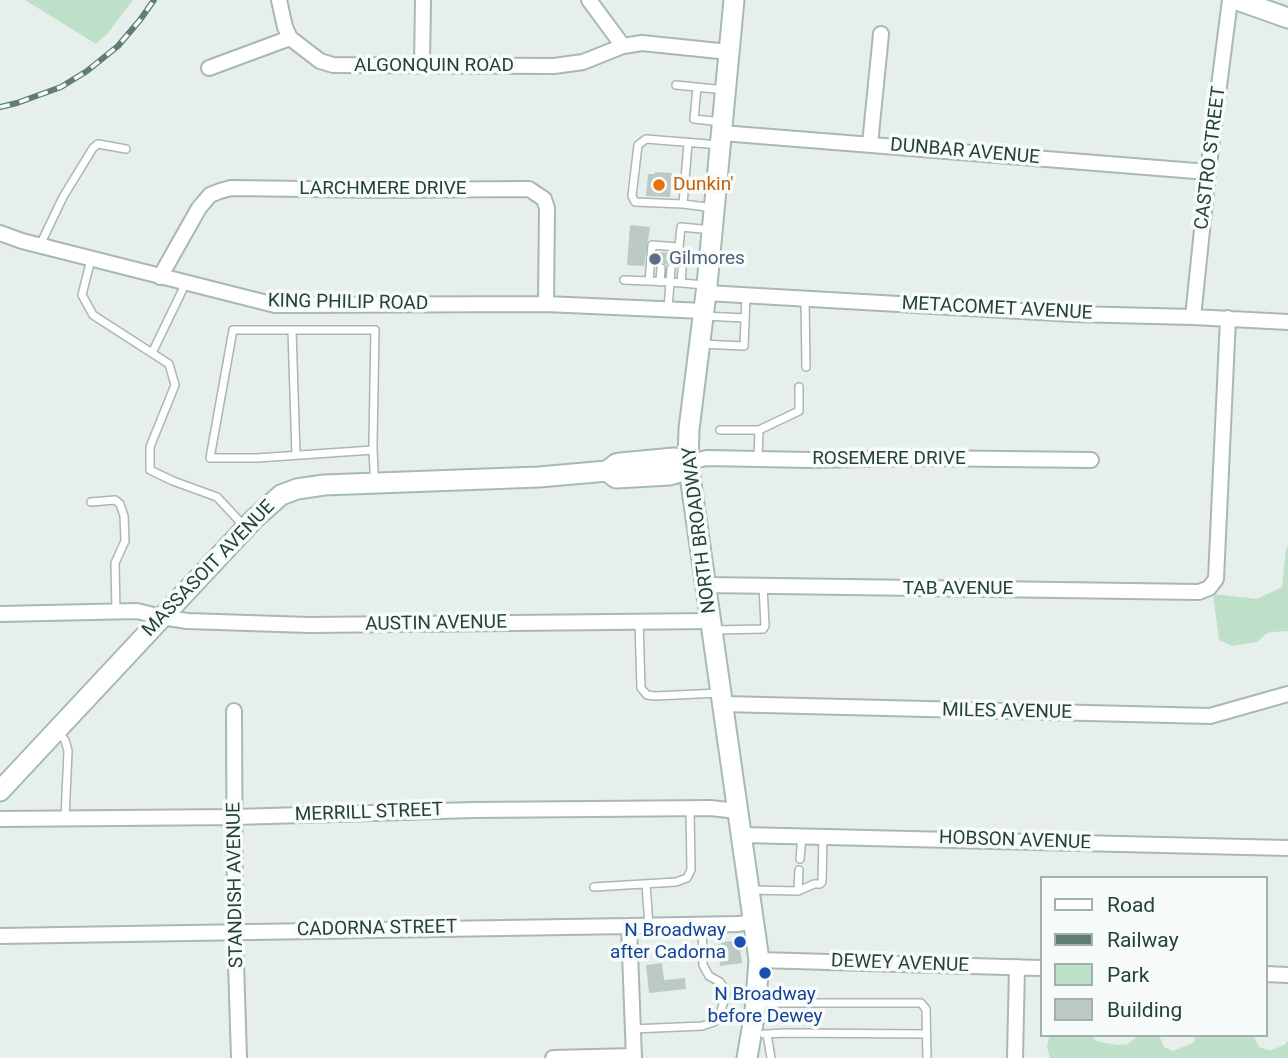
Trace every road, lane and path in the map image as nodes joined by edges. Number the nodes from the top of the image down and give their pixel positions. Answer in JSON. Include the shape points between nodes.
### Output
{"nodes":[{"id":1,"x":278,"y":0,"type":"edge"},
{"id":2,"x":423,"y":0,"type":"edge"},
{"id":3,"x":589,"y":0,"type":"edge"},
{"id":4,"x":734,"y":0,"type":"edge"},
{"id":5,"x":1230,"y":0,"type":"edge"},
{"id":6,"x":1237,"y":0,"type":"edge"},
{"id":7,"x":1280,"y":11,"type":"edge"},
{"id":8,"x":881,"y":34,"type":"dead end"},
{"id":9,"x":290,"y":38,"type":"junction"},
{"id":10,"x":623,"y":46,"type":"junction"},
{"id":11,"x":729,"y":52,"type":"junction"},
{"id":12,"x":422,"y":65,"type":"junction"},
{"id":13,"x":209,"y":68,"type":"dead end"},
{"id":14,"x":676,"y":85,"type":"dead end"},
{"id":15,"x":697,"y":88,"type":"junction"},
{"id":16,"x":726,"y":90,"type":"junction"},
{"id":17,"x":722,"y":133,"type":"junction"},
{"id":18,"x":688,"y":143,"type":"junction"},
{"id":19,"x":870,"y":144,"type":"junction"},
{"id":20,"x":126,"y":149,"type":"dead end"},
{"id":21,"x":1208,"y":173,"type":"junction"},
{"id":22,"x":683,"y":204,"type":"junction"},
{"id":23,"x":715,"y":208,"type":"junction"},
{"id":24,"x":712,"y":230,"type":"junction"},
{"id":25,"x":0,"y":233,"type":"edge"},
{"id":26,"x":40,"y":246,"type":"junction"},
{"id":27,"x":91,"y":259,"type":"junction"},
{"id":28,"x":661,"y":268,"type":"dead end"},
{"id":29,"x":671,"y":269,"type":"dead end"},
{"id":30,"x":682,"y":270,"type":"dead end"},
{"id":31,"x":160,"y":277,"type":"junction"},
{"id":32,"x":624,"y":280,"type":"dead end"},
{"id":33,"x":649,"y":281,"type":"junction"},
{"id":34,"x":660,"y":282,"type":"junction"},
{"id":35,"x":670,"y":282,"type":"junction"},
{"id":36,"x":185,"y":283,"type":"junction"},
{"id":37,"x":681,"y":283,"type":"junction"},
{"id":38,"x":746,"y":295,"type":"junction"},
{"id":39,"x":805,"y":298,"type":"junction"},
{"id":40,"x":705,"y":301,"type":"junction"},
{"id":41,"x":546,"y":304,"type":"junction"},
{"id":42,"x":668,"y":309,"type":"junction"},
{"id":43,"x":1193,"y":317,"type":"junction"},
{"id":44,"x":745,"y":318,"type":"junction"},
{"id":45,"x":1228,"y":318,"type":"junction"},
{"id":46,"x":1288,"y":322,"type":"edge"},
{"id":47,"x":292,"y":330,"type":"junction"},
{"id":48,"x":700,"y":344,"type":"junction"},
{"id":49,"x":152,"y":353,"type":"junction"},
{"id":50,"x":806,"y":367,"type":"dead end"},
{"id":51,"x":799,"y":387,"type":"dead end"},
{"id":52,"x":720,"y":430,"type":"dead end"},
{"id":53,"x":759,"y":430,"type":"junction"},
{"id":54,"x":373,"y":450,"type":"junction"},
{"id":55,"x":296,"y":455,"type":"junction"},
{"id":56,"x":758,"y":459,"type":"junction"},
{"id":57,"x":1091,"y":460,"type":"dead end"},
{"id":58,"x":688,"y":462,"type":"junction"},
{"id":59,"x":374,"y":483,"type":"junction"},
{"id":60,"x":91,"y":502,"type":"dead end"},
{"id":61,"x":246,"y":528,"type":"junction"},
{"id":62,"x":706,"y":586,"type":"junction"},
{"id":63,"x":763,"y":586,"type":"junction"},
{"id":64,"x":116,"y":611,"type":"junction"},
{"id":65,"x":0,"y":614,"type":"edge"},
{"id":66,"x":161,"y":617,"type":"junction"},
{"id":67,"x":639,"y":622,"type":"junction"},
{"id":68,"x":712,"y":625,"type":"junction"},
{"id":69,"x":1288,"y":694,"type":"edge"},
{"id":70,"x":722,"y":698,"type":"junction"},
{"id":71,"x":234,"y":711,"type":"dead end"},
{"id":72,"x":57,"y":731,"type":"junction"},
{"id":73,"x":0,"y":792,"type":"edge"},
{"id":74,"x":690,"y":808,"type":"junction"},
{"id":75,"x":738,"y":811,"type":"junction"},
{"id":76,"x":235,"y":817,"type":"junction"},
{"id":77,"x":0,"y":819,"type":"edge"},
{"id":78,"x":65,"y":819,"type":"junction"},
{"id":79,"x":742,"y":835,"type":"junction"},
{"id":80,"x":802,"y":836,"type":"junction"},
{"id":81,"x":823,"y":836,"type":"junction"},
{"id":82,"x":1288,"y":848,"type":"edge"},
{"id":83,"x":800,"y":859,"type":"dead end"},
{"id":84,"x":799,"y":870,"type":"dead end"},
{"id":85,"x":646,"y":884,"type":"junction"},
{"id":86,"x":594,"y":887,"type":"dead end"},
{"id":87,"x":750,"y":890,"type":"junction"},
{"id":88,"x":798,"y":891,"type":"junction"},
{"id":89,"x":754,"y":921,"type":"junction"},
{"id":90,"x":702,"y":925,"type":"junction"},
{"id":91,"x":629,"y":926,"type":"junction"},
{"id":92,"x":649,"y":926,"type":"junction"},
{"id":93,"x":235,"y":931,"type":"junction"},
{"id":94,"x":0,"y":936,"type":"edge"},
{"id":95,"x":759,"y":960,"type":"junction"},
{"id":96,"x":1017,"y":967,"type":"junction"},
{"id":97,"x":1040,"y":968,"type":"edge"},
{"id":98,"x":1267,"y":974,"type":"edge"},
{"id":99,"x":1288,"y":975,"type":"edge"},
{"id":100,"x":756,"y":1003,"type":"junction"},
{"id":101,"x":633,"y":1029,"type":"junction"},
{"id":102,"x":760,"y":1033,"type":"junction"},
{"id":103,"x":926,"y":1034,"type":"junction"},
{"id":104,"x":634,"y":1057,"type":"edge"},
{"id":105,"x":239,"y":1058,"type":"edge"},
{"id":106,"x":554,"y":1058,"type":"edge"},
{"id":107,"x":747,"y":1058,"type":"edge"},
{"id":108,"x":771,"y":1058,"type":"edge"},
{"id":109,"x":927,"y":1058,"type":"edge"},
{"id":110,"x":1015,"y":1058,"type":"edge"}],
"edges":[{"from":1,"to":9,"type":"street"},
{"from":2,"to":12,"type":"street"},
{"from":3,"to":10,"type":"street"},
{"from":4,"to":11,"type":"main road","name":"NORTH BROADWAY"},
{"from":5,"to":21,"type":"street","name":"CASTRO STREET"},
{"from":6,"to":7,"type":"main road"},
{"from":8,"to":19,"type":"street"},
{"from":9,"to":12,"type":"street","name":"ALGONQUIN ROAD","via":[[332,65]]},
{"from":9,"to":13,"type":"street"},
{"from":10,"to":11,"type":"street","name":"ALGONQUIN ROAD","via":[[642,43]]},
{"from":10,"to":12,"type":"street","name":"ALGONQUIN ROAD","via":[[583,62],[554,66]]},
{"from":11,"to":16,"type":"main road","name":"NORTH BROADWAY"},
{"from":14,"to":15,"type":"lane"},
{"from":15,"to":16,"type":"lane"},
{"from":15,"to":17,"type":"lane","via":[[694,119]]},
{"from":16,"to":17,"type":"main road","name":"NORTH BROADWAY"},
{"from":17,"to":18,"type":"lane"},
{"from":17,"to":19,"type":"street","name":"DUNBAR AVENUE"},
{"from":17,"to":23,"type":"main road","name":"NORTH BROADWAY"},
{"from":18,"to":22,"type":"lane"},
{"from":18,"to":22,"type":"lane","via":[[646,139],[638,145],[632,195],[635,202]]},
{"from":19,"to":21,"type":"street","name":"DUNBAR AVENUE"},
{"from":20,"to":26,"type":"lane","via":[[98,144],[93,148]]},
{"from":21,"to":43,"type":"street","name":"CASTRO STREET"},
{"from":22,"to":23,"type":"lane"},
{"from":23,"to":24,"type":"main road","name":"NORTH BROADWAY"},
{"from":24,"to":33,"type":"lane","via":[[681,227],[676,249],[652,245]]},
{"from":24,"to":40,"type":"main road","name":"NORTH BROADWAY"},
{"from":25,"to":26,"type":"street","name":"KING PHILIP ROAD"},
{"from":26,"to":27,"type":"street","name":"KING PHILIP ROAD"},
{"from":27,"to":31,"type":"street","name":"KING PHILIP ROAD"},
{"from":27,"to":49,"type":"lane","via":[[82,295],[93,315]]},
{"from":28,"to":34,"type":"lane"},
{"from":29,"to":35,"type":"lane"},
{"from":30,"to":37,"type":"lane"},
{"from":31,"to":36,"type":"street","name":"KING PHILIP ROAD"},
{"from":31,"to":41,"type":"street","name":"LARCHMERE DRIVE","via":[[199,208],[210,195],[231,188],[529,188],[544,199],[547,208]]},
{"from":32,"to":33,"type":"lane"},
{"from":33,"to":34,"type":"lane"},
{"from":34,"to":35,"type":"lane"},
{"from":35,"to":37,"type":"lane"},
{"from":35,"to":42,"type":"lane"},
{"from":36,"to":41,"type":"street","name":"KING PHILIP ROAD","via":[[283,306]]},
{"from":36,"to":49,"type":"lane"},
{"from":37,"to":40,"type":"lane"},
{"from":38,"to":39,"type":"street","name":"METACOMET AVENUE"},
{"from":38,"to":40,"type":"street","name":"METACOMET AVENUE"},
{"from":38,"to":44,"type":"lane"},
{"from":39,"to":43,"type":"street","name":"METACOMET AVENUE"},
{"from":39,"to":50,"type":"lane"},
{"from":40,"to":42,"type":"street","name":"KING PHILIP ROAD"},
{"from":40,"to":44,"type":"lane"},
{"from":40,"to":48,"type":"main road","name":"NORTH BROADWAY"},
{"from":41,"to":42,"type":"street","name":"KING PHILIP ROAD"},
{"from":43,"to":45,"type":"street","name":"METACOMET AVENUE"},
{"from":44,"to":48,"type":"lane","via":[[744,346]]},
{"from":45,"to":46,"type":"street","name":"METACOMET AVENUE"},
{"from":45,"to":63,"type":"street","name":"TAB AVENUE","via":[[1216,579],[1209,588],[1199,592]]},
{"from":47,"to":54,"type":"lane","via":[[376,330]]},
{"from":47,"to":55,"type":"lane"},
{"from":47,"to":55,"type":"lane","via":[[233,330],[210,458]]},
{"from":48,"to":58,"type":"main road","name":"NORTH BROADWAY"},
{"from":49,"to":61,"type":"lane","via":[[169,364],[175,385],[150,447],[150,470],[217,497]]},
{"from":51,"to":53,"type":"lane","via":[[799,411]]},
{"from":52,"to":53,"type":"lane"},
{"from":53,"to":56,"type":"lane"},
{"from":54,"to":55,"type":"lane"},
{"from":54,"to":59,"type":"lane"},
{"from":56,"to":57,"type":"street","name":"ROSEMERE DRIVE"},
{"from":56,"to":58,"type":"street","name":"ROSEMERE DRIVE"},
{"from":58,"to":59,"type":"main road","name":"MASSASOIT AVENUE","via":[[674,457],[620,463],[607,471],[539,477]]},
{"from":58,"to":62,"type":"main road","name":"NORTH BROADWAY"},
{"from":59,"to":61,"type":"main road","name":"MASSASOIT AVENUE","via":[[292,490]]},
{"from":60,"to":64,"type":"lane","via":[[115,500],[124,516],[125,541],[115,563]]},
{"from":61,"to":66,"type":"main road","name":"MASSASOIT AVENUE"},
{"from":62,"to":63,"type":"street","name":"TAB AVENUE"},
{"from":62,"to":68,"type":"main road","name":"NORTH BROADWAY"},
{"from":63,"to":68,"type":"lane","via":[[763,629]]},
{"from":64,"to":65,"type":"street","name":"AUSTIN AVENUE"},
{"from":64,"to":66,"type":"street","name":"AUSTIN AVENUE"},
{"from":66,"to":67,"type":"street","name":"AUSTIN AVENUE","via":[[309,625]]},
{"from":66,"to":72,"type":"main road","name":"MASSASOIT AVENUE"},
{"from":67,"to":68,"type":"street","name":"AUSTIN AVENUE"},
{"from":67,"to":70,"type":"lane","via":[[642,688],[647,695]]},
{"from":68,"to":70,"type":"main road","name":"NORTH BROADWAY"},
{"from":69,"to":70,"type":"street","name":"MILES AVENUE","via":[[1210,716]]},
{"from":70,"to":75,"type":"main road","name":"NORTH BROADWAY"},
{"from":71,"to":76,"type":"street","name":"STANDISH AVENUE"},
{"from":72,"to":73,"type":"main road","name":"MASSASOIT AVENUE"},
{"from":72,"to":78,"type":"lane","via":[[68,751]]},
{"from":74,"to":75,"type":"street","name":"MERRILL STREET"},
{"from":74,"to":76,"type":"street","name":"MERRILL STREET"},
{"from":74,"to":85,"type":"lane","via":[[691,870],[687,878]]},
{"from":75,"to":79,"type":"main road","name":"NORTH BROADWAY"},
{"from":76,"to":78,"type":"street","name":"MERRILL STREET"},
{"from":76,"to":93,"type":"street","name":"STANDISH AVENUE"},
{"from":77,"to":78,"type":"street","name":"MERRILL STREET"},
{"from":79,"to":80,"type":"street","name":"HOBSON AVENUE"},
{"from":79,"to":87,"type":"main road","name":"NORTH BROADWAY"},
{"from":80,"to":81,"type":"street","name":"HOBSON AVENUE"},
{"from":80,"to":83,"type":"lane"},
{"from":81,"to":82,"type":"street","name":"HOBSON AVENUE"},
{"from":81,"to":88,"type":"lane","via":[[822,882]]},
{"from":84,"to":88,"type":"lane"},
{"from":85,"to":86,"type":"lane"},
{"from":85,"to":92,"type":"lane"},
{"from":87,"to":88,"type":"lane"},
{"from":87,"to":89,"type":"main road","name":"NORTH BROADWAY"},
{"from":89,"to":90,"type":"street","name":"CADORNA STREET"},
{"from":89,"to":95,"type":"main road","name":"NORTH BROADWAY"},
{"from":90,"to":92,"type":"street","name":"CADORNA STREET"},
{"from":90,"to":101,"type":"lane","via":[[702,965],[726,994],[720,1014],[702,1026]]},
{"from":91,"to":92,"type":"street","name":"CADORNA STREET"},
{"from":91,"to":93,"type":"street","name":"CADORNA STREET"},
{"from":91,"to":101,"type":"street"},
{"from":93,"to":94,"type":"street","name":"CADORNA STREET"},
{"from":93,"to":105,"type":"street","name":"STANDISH AVENUE"},
{"from":95,"to":96,"type":"street","name":"DEWEY AVENUE"},
{"from":95,"to":100,"type":"main road","name":"NORTH BROADWAY"},
{"from":96,"to":97,"type":"street","name":"DEWEY AVENUE"},
{"from":96,"to":110,"type":"street"},
{"from":98,"to":99,"type":"street"},
{"from":100,"to":102,"type":"main road","name":"NORTH BROADWAY"},
{"from":100,"to":103,"type":"lane","via":[[920,1003],[926,1009]]},
{"from":101,"to":104,"type":"street"},
{"from":102,"to":103,"type":"lane"},
{"from":102,"to":107,"type":"main road","name":"NORTH BROADWAY"},
{"from":102,"to":108,"type":"lane"},
{"from":103,"to":109,"type":"lane"},
{"from":104,"to":106,"type":"street"}]}
